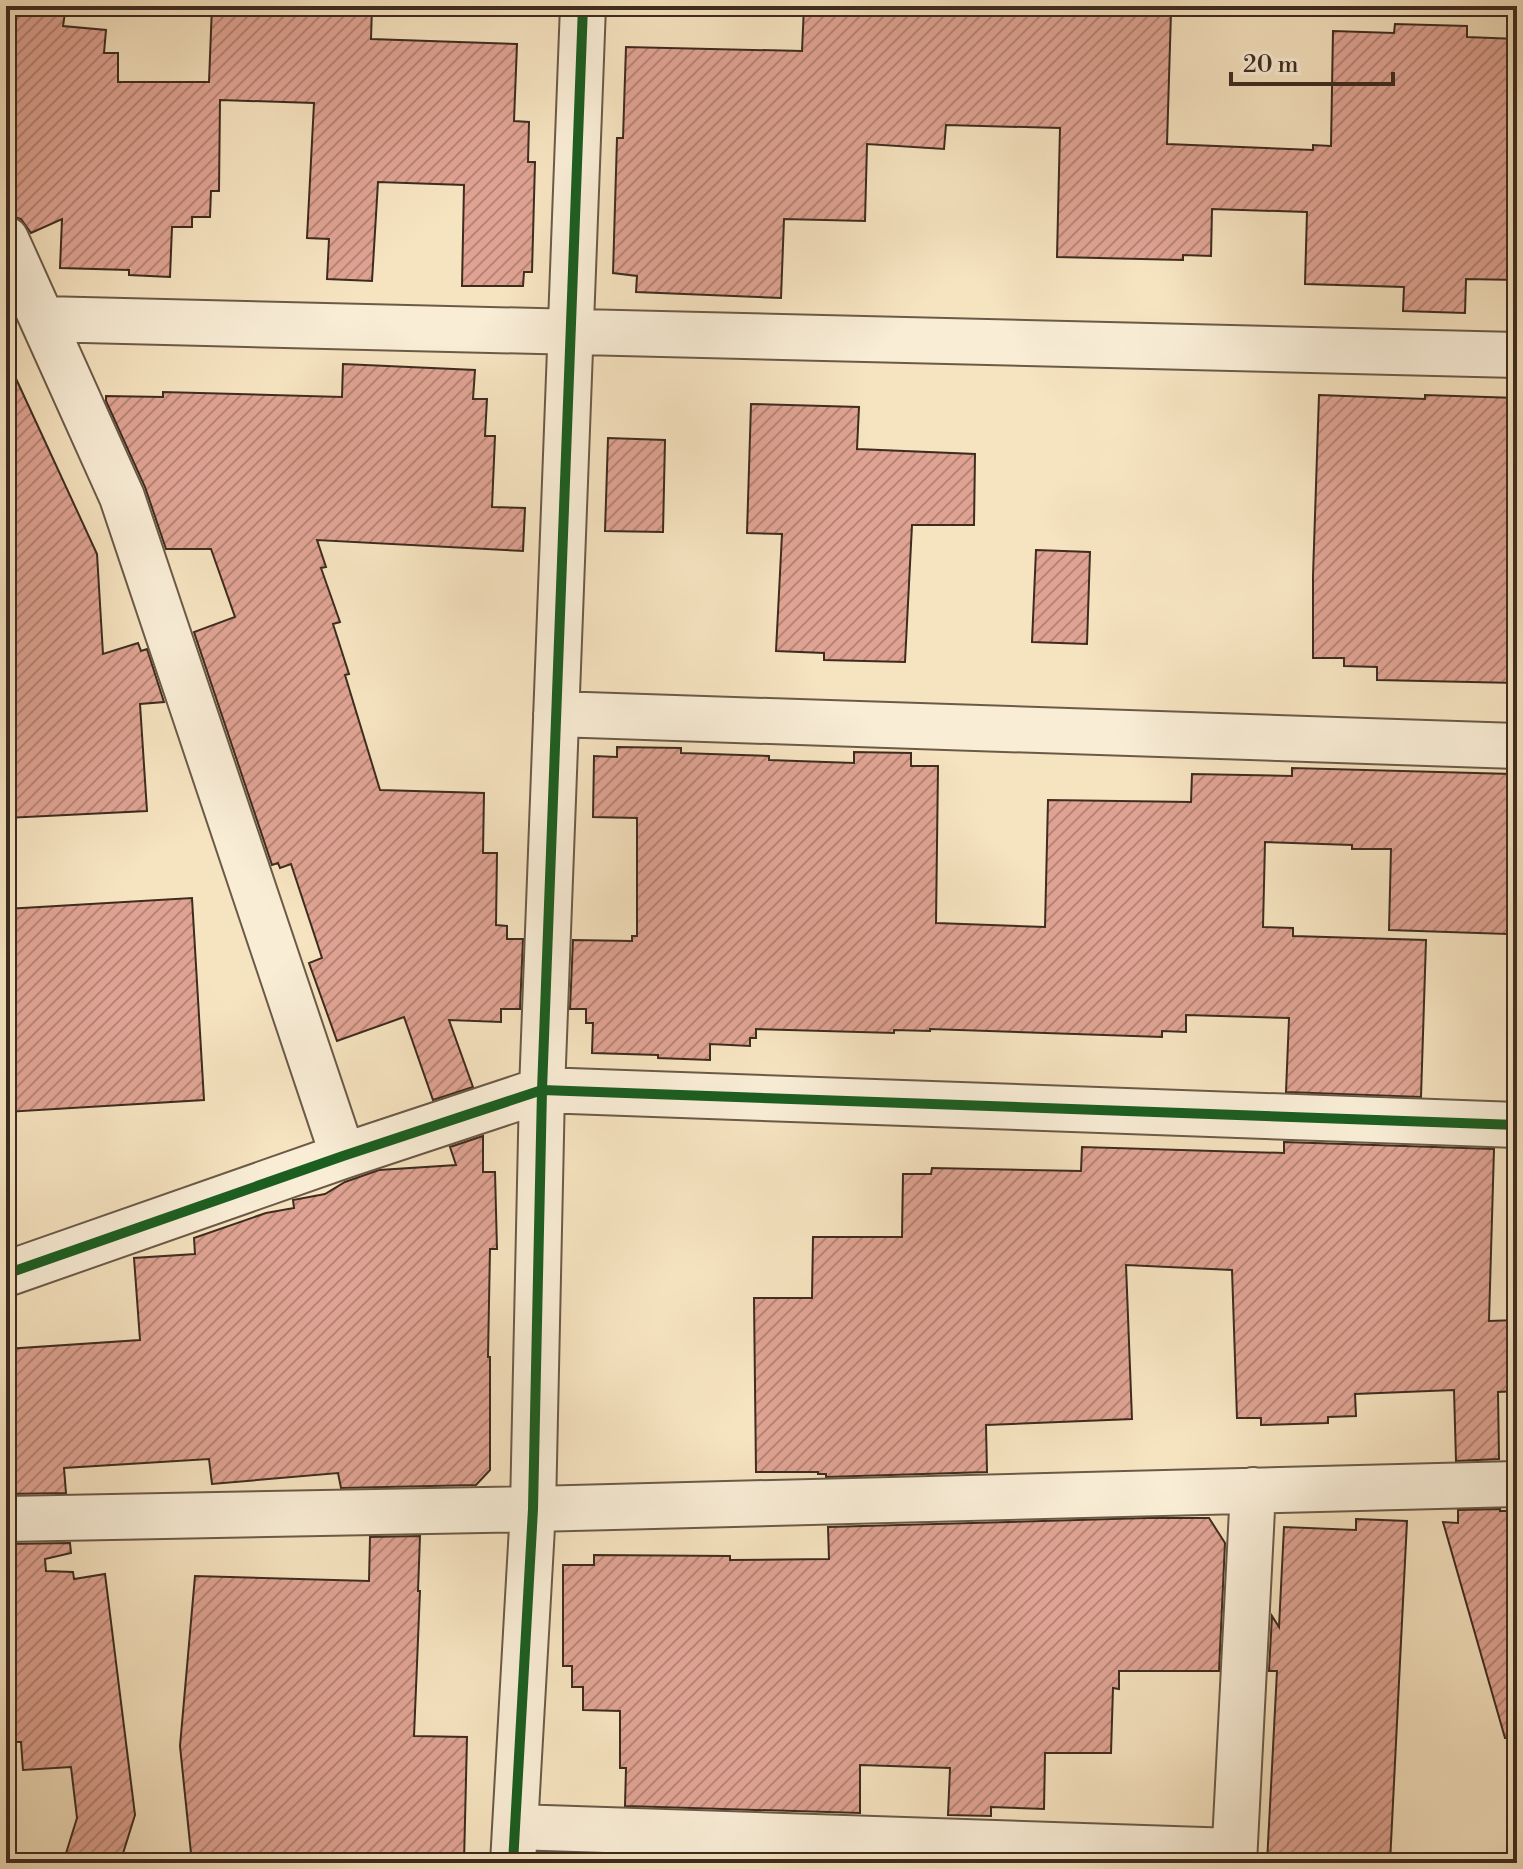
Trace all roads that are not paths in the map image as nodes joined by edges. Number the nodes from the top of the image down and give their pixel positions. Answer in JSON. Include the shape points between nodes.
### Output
{"nodes":[{"id":1,"x":583,"y":6,"type":"edge"},
{"id":2,"x":6,"y":239,"type":"edge"},
{"id":3,"x":43,"y":319,"type":"junction"},
{"id":4,"x":571,"y":332,"type":"junction"},
{"id":5,"x":1517,"y":355,"type":"edge"},
{"id":6,"x":556,"y":714,"type":"junction"},
{"id":7,"x":1517,"y":746,"type":"edge"},
{"id":8,"x":542,"y":1090,"type":"junction"},
{"id":9,"x":1517,"y":1125,"type":"edge"},
{"id":10,"x":343,"y":1156,"type":"junction"},
{"id":11,"x":6,"y":1274,"type":"edge"},
{"id":12,"x":1517,"y":1484,"type":"edge"},
{"id":13,"x":1253,"y":1490,"type":"junction"},
{"id":14,"x":533,"y":1509,"type":"junction"},
{"id":15,"x":6,"y":1519,"type":"edge"},
{"id":16,"x":514,"y":1845,"type":"edge"},
{"id":17,"x":1234,"y":1857,"type":"edge"}],
"edges":[{"from":1,"to":4,"type":"street"},
{"from":2,"to":3,"type":"street"},
{"from":3,"to":4,"type":"street"},
{"from":3,"to":10,"type":"street","via":[[122,497]]},
{"from":4,"to":5,"type":"street"},
{"from":4,"to":6,"type":"street"},
{"from":6,"to":7,"type":"street"},
{"from":6,"to":8,"type":"street"},
{"from":8,"to":9,"type":"street"},
{"from":8,"to":10,"type":"street"},
{"from":8,"to":14,"type":"street"},
{"from":10,"to":11,"type":"street"},
{"from":12,"to":13,"type":"street"},
{"from":13,"to":14,"type":"street"},
{"from":13,"to":17,"type":"street"},
{"from":14,"to":15,"type":"street"},
{"from":14,"to":16,"type":"street"},
{"from":16,"to":17,"type":"street"}]}
